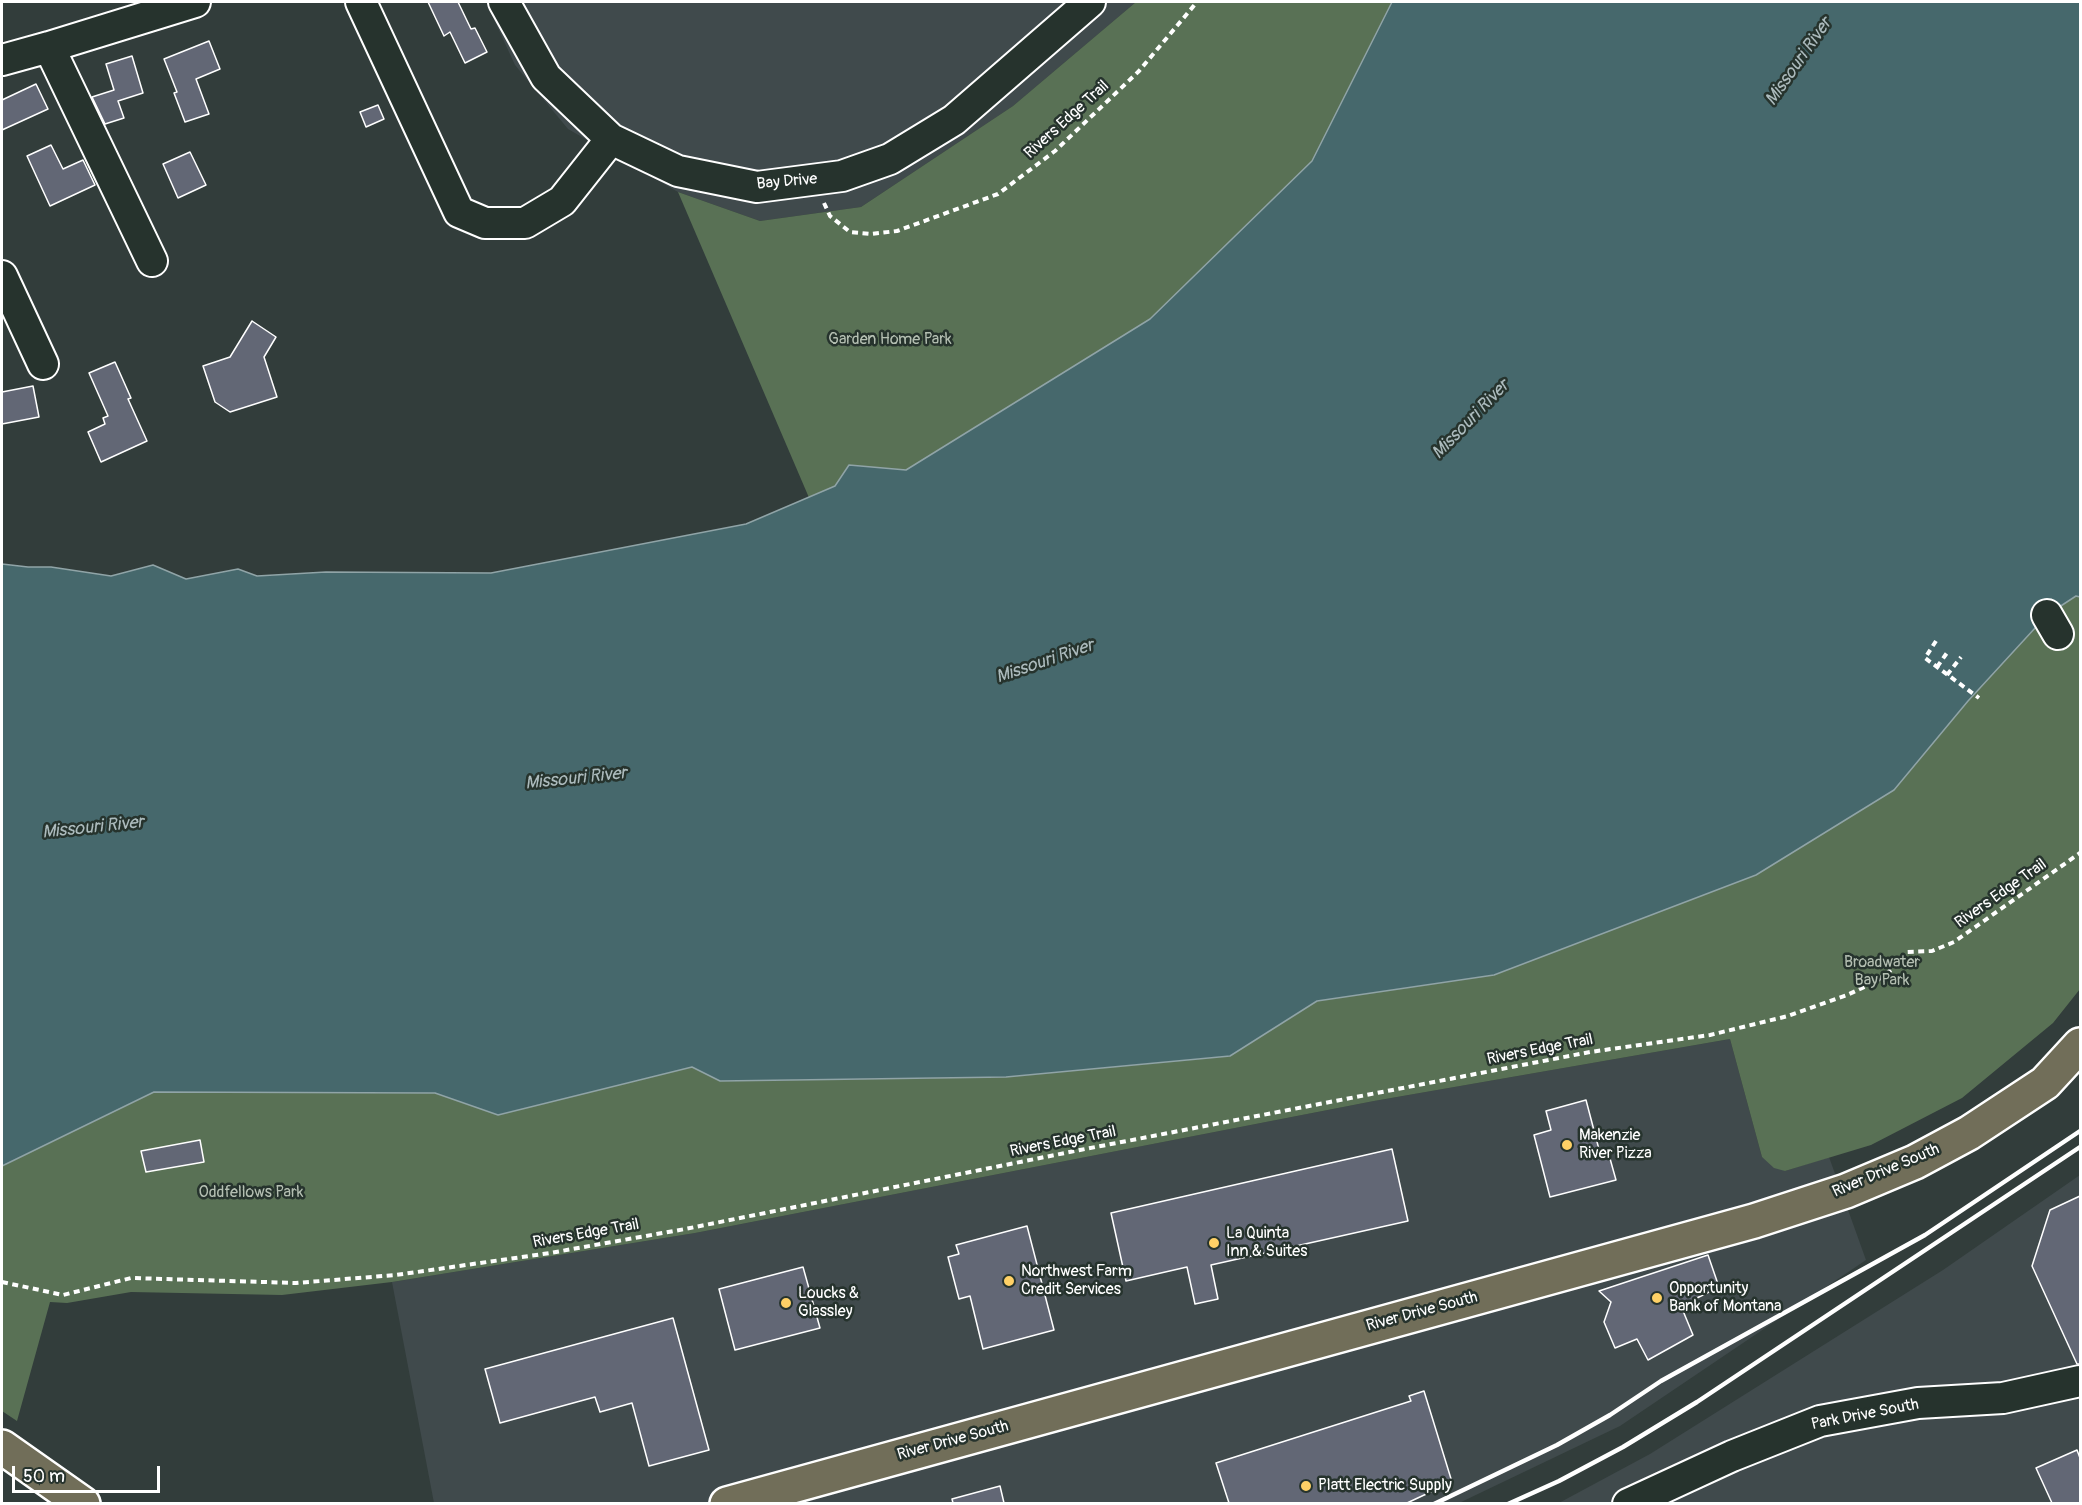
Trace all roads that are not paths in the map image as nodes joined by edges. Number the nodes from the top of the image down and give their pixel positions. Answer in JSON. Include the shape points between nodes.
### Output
{"nodes":[{"id":1,"x":195,"y":2,"type":"edge"},
{"id":2,"x":361,"y":2,"type":"edge"},
{"id":3,"x":504,"y":2,"type":"edge"},
{"id":4,"x":1090,"y":2,"type":"edge"},
{"id":5,"x":49,"y":47,"type":"junction"},
{"id":6,"x":2,"y":60,"type":"edge"},
{"id":7,"x":611,"y":139,"type":"junction"},
{"id":8,"x":152,"y":261,"type":"dead end"},
{"id":9,"x":2,"y":276,"type":"edge"},
{"id":10,"x":43,"y":364,"type":"dead end"},
{"id":11,"x":2080,"y":1045,"type":"edge"},
{"id":12,"x":2080,"y":1381,"type":"edge"},
{"id":13,"x":2,"y":1447,"type":"edge"},
{"id":14,"x":83,"y":1503,"type":"edge"},
{"id":15,"x":727,"y":1503,"type":"edge"},
{"id":16,"x":1628,"y":1503,"type":"edge"}],
"edges":[{"from":1,"to":5,"type":"street"},
{"from":2,"to":7,"type":"street","via":[[459,212],[485,223],[525,223],[562,201]]},
{"from":3,"to":7,"type":"street","name":"Bay Drive","via":[[546,77]]},
{"from":4,"to":7,"type":"street","name":"Bay Drive","via":[[954,120],[890,159],[842,176],[757,187],[678,171]]},
{"from":5,"to":6,"type":"street"},
{"from":5,"to":8,"type":"street"},
{"from":9,"to":10,"type":"street"},
{"from":11,"to":15,"type":"main road","name":"River Drive South","via":[[2045,1083],[1969,1133],[1915,1162],[1846,1191],[1754,1221]]},
{"from":12,"to":16,"type":"street","name":"Park Drive South","via":[[2003,1398],[1918,1403],[1820,1421]]},
{"from":13,"to":14,"type":"main road"}]}
